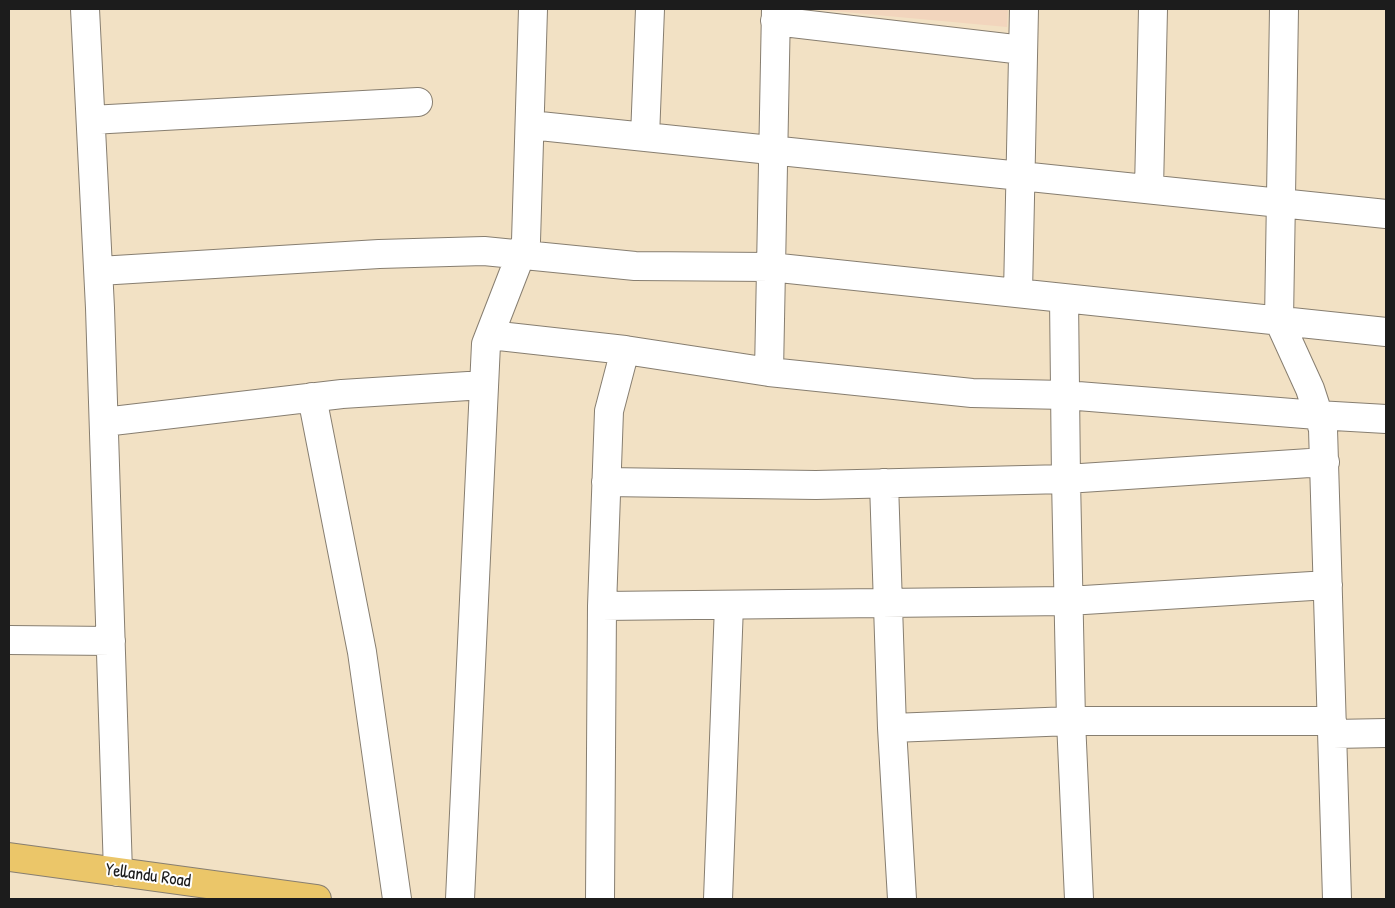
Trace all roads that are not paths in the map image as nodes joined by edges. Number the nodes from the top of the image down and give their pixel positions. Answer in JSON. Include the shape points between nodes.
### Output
{"nodes":[{"id":1,"x":86,"y":9,"type":"edge"},
{"id":2,"x":533,"y":9,"type":"edge"},
{"id":3,"x":650,"y":9,"type":"edge"},
{"id":4,"x":1024,"y":9,"type":"edge"},
{"id":5,"x":1153,"y":9,"type":"edge"},
{"id":6,"x":1284,"y":9,"type":"edge"},
{"id":7,"x":776,"y":15,"type":"edge"},
{"id":8,"x":1023,"y":50,"type":"junction"},
{"id":9,"x":418,"y":102,"type":"dead end"},
{"id":10,"x":91,"y":120,"type":"junction"},
{"id":11,"x":530,"y":125,"type":"junction"},
{"id":12,"x":645,"y":137,"type":"junction"},
{"id":13,"x":773,"y":150,"type":"junction"},
{"id":14,"x":1020,"y":176,"type":"junction"},
{"id":15,"x":1149,"y":189,"type":"junction"},
{"id":16,"x":1281,"y":203,"type":"junction"},
{"id":17,"x":1386,"y":214,"type":"edge"},
{"id":18,"x":520,"y":255,"type":"junction"},
{"id":19,"x":770,"y":267,"type":"junction"},
{"id":20,"x":99,"y":271,"type":"junction"},
{"id":21,"x":1018,"y":293,"type":"junction"},
{"id":22,"x":1064,"y":298,"type":"junction"},
{"id":23,"x":1279,"y":320,"type":"junction"},
{"id":24,"x":1386,"y":332,"type":"edge"},
{"id":25,"x":490,"y":335,"type":"junction"},
{"id":26,"x":625,"y":350,"type":"junction"},
{"id":27,"x":769,"y":372,"type":"junction"},
{"id":28,"x":484,"y":385,"type":"junction"},
{"id":29,"x":1065,"y":394,"type":"junction"},
{"id":30,"x":312,"y":397,"type":"junction"},
{"id":31,"x":1317,"y":415,"type":"junction"},
{"id":32,"x":1386,"y":418,"type":"edge"},
{"id":33,"x":104,"y":422,"type":"junction"},
{"id":34,"x":1325,"y":462,"type":"junction"},
{"id":35,"x":1066,"y":479,"type":"junction"},
{"id":36,"x":606,"y":482,"type":"junction"},
{"id":37,"x":884,"y":484,"type":"junction"},
{"id":38,"x":1328,"y":585,"type":"junction"},
{"id":39,"x":1068,"y":601,"type":"junction"},
{"id":40,"x":888,"y":604,"type":"junction"},
{"id":41,"x":602,"y":606,"type":"junction"},
{"id":42,"x":729,"y":606,"type":"junction"},
{"id":43,"x":9,"y":640,"type":"edge"},
{"id":44,"x":111,"y":641,"type":"junction"},
{"id":45,"x":1071,"y":721,"type":"junction"},
{"id":46,"x":892,"y":728,"type":"junction"},
{"id":47,"x":1333,"y":728,"type":"junction"},
{"id":48,"x":1386,"y":733,"type":"edge"},
{"id":49,"x":9,"y":857,"type":"edge"},
{"id":50,"x":118,"y":872,"type":"junction"},
{"id":51,"x":317,"y":899,"type":"edge"},
{"id":52,"x":398,"y":899,"type":"edge"},
{"id":53,"x":460,"y":899,"type":"edge"},
{"id":54,"x":600,"y":899,"type":"edge"},
{"id":55,"x":718,"y":899,"type":"edge"},
{"id":56,"x":902,"y":899,"type":"edge"},
{"id":57,"x":1079,"y":899,"type":"edge"},
{"id":58,"x":1337,"y":899,"type":"edge"}],
"edges":[{"from":1,"to":10,"type":"street"},
{"from":2,"to":11,"type":"street"},
{"from":3,"to":12,"type":"street"},
{"from":4,"to":8,"type":"street"},
{"from":5,"to":15,"type":"street"},
{"from":6,"to":16,"type":"street"},
{"from":7,"to":8,"type":"street"},
{"from":7,"to":13,"type":"street"},
{"from":8,"to":14,"type":"street"},
{"from":9,"to":10,"type":"street"},
{"from":10,"to":20,"type":"street"},
{"from":11,"to":12,"type":"street"},
{"from":11,"to":18,"type":"street","via":[[526,241]]},
{"from":12,"to":13,"type":"street"},
{"from":13,"to":14,"type":"street"},
{"from":13,"to":19,"type":"street"},
{"from":14,"to":15,"type":"street"},
{"from":14,"to":21,"type":"street"},
{"from":15,"to":16,"type":"street"},
{"from":16,"to":17,"type":"street"},
{"from":16,"to":23,"type":"street"},
{"from":18,"to":19,"type":"street","via":[[635,266]]},
{"from":18,"to":20,"type":"street","via":[[484,251],[379,254]]},
{"from":18,"to":25,"type":"street"},
{"from":19,"to":21,"type":"street"},
{"from":19,"to":27,"type":"street"},
{"from":20,"to":33,"type":"street"},
{"from":21,"to":22,"type":"street"},
{"from":22,"to":23,"type":"street"},
{"from":22,"to":29,"type":"street"},
{"from":23,"to":24,"type":"street"},
{"from":23,"to":31,"type":"street","via":[[1310,389]]},
{"from":25,"to":26,"type":"street"},
{"from":25,"to":28,"type":"street","via":[[486,344]]},
{"from":26,"to":27,"type":"street"},
{"from":26,"to":36,"type":"street","via":[[609,411]]},
{"from":27,"to":29,"type":"street","via":[[972,392]]},
{"from":28,"to":30,"type":"street"},
{"from":28,"to":53,"type":"street"},
{"from":29,"to":31,"type":"street"},
{"from":29,"to":35,"type":"street"},
{"from":30,"to":33,"type":"street"},
{"from":30,"to":52,"type":"street","via":[[362,652]]},
{"from":31,"to":32,"type":"street"},
{"from":31,"to":34,"type":"street","via":[[1323,429]]},
{"from":33,"to":44,"type":"street"},
{"from":34,"to":35,"type":"street"},
{"from":34,"to":38,"type":"street"},
{"from":35,"to":37,"type":"street"},
{"from":35,"to":39,"type":"street"},
{"from":36,"to":37,"type":"street"},
{"from":36,"to":41,"type":"street"},
{"from":37,"to":40,"type":"street"},
{"from":38,"to":39,"type":"street"},
{"from":38,"to":47,"type":"street"},
{"from":39,"to":40,"type":"street"},
{"from":39,"to":45,"type":"street"},
{"from":40,"to":42,"type":"street"},
{"from":40,"to":46,"type":"street"},
{"from":41,"to":42,"type":"street"},
{"from":41,"to":54,"type":"street"},
{"from":42,"to":55,"type":"street"},
{"from":43,"to":44,"type":"street"},
{"from":44,"to":50,"type":"street"},
{"from":45,"to":46,"type":"street"},
{"from":45,"to":47,"type":"street"},
{"from":45,"to":57,"type":"street"},
{"from":46,"to":56,"type":"street"},
{"from":47,"to":48,"type":"street"},
{"from":47,"to":58,"type":"street"},
{"from":49,"to":50,"type":"main road","name":"Yellandu Road"},
{"from":50,"to":51,"type":"main road","name":"Yellandu Road"}]}
